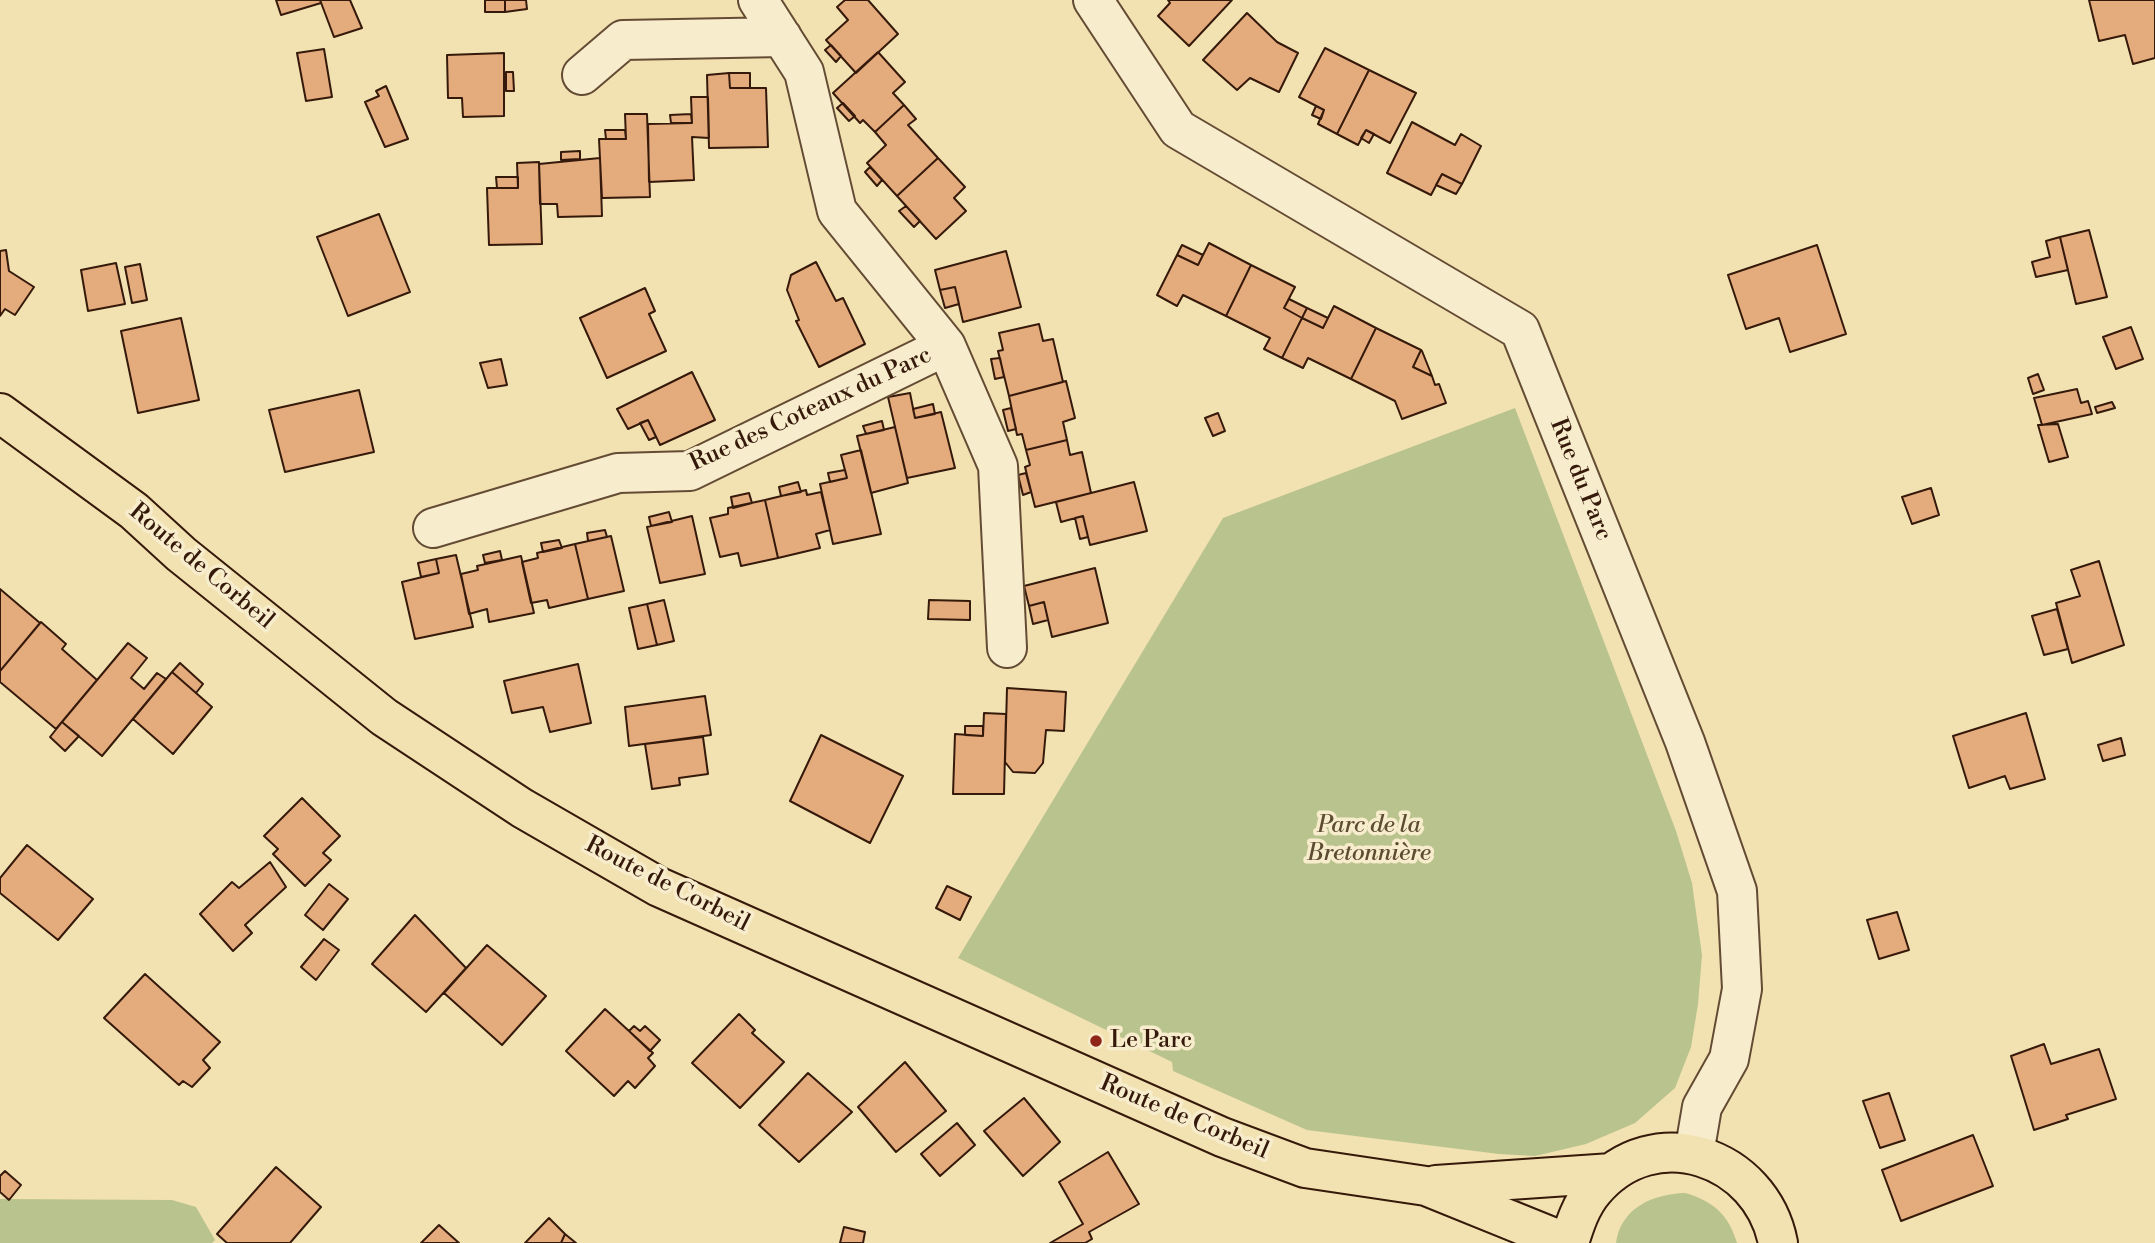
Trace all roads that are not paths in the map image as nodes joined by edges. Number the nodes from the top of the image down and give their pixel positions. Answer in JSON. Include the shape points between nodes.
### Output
{"nodes":[{"id":1,"x":758,"y":0,"type":"edge"},
{"id":2,"x":1093,"y":0,"type":"edge"},
{"id":3,"x":782,"y":37,"type":"junction"},
{"id":4,"x":582,"y":75,"type":"dead end"},
{"id":5,"x":946,"y":346,"type":"junction"},
{"id":6,"x":0,"y":413,"type":"edge"},
{"id":7,"x":433,"y":528,"type":"dead end"},
{"id":8,"x":1007,"y":648,"type":"dead end"},
{"id":9,"x":1694,"y":1154,"type":"junction"},
{"id":10,"x":1612,"y":1173,"type":"junction"},
{"id":11,"x":1426,"y":1186,"type":"junction"},
{"id":12,"x":1779,"y":1242,"type":"edge"},
{"id":13,"x":1568,"y":1243,"type":"edge"}],
"edges":[{"from":1,"to":3,"type":"street","name":"Rue des Coteaux du Parc"},
{"from":2,"to":9,"type":"street","name":"Rue du Parc","via":[[1178,129],[1520,330],[1685,742],[1737,891],[1742,989],[1729,1059],[1702,1107]]},
{"from":3,"to":4,"type":"street","via":[[623,40]]},
{"from":3,"to":5,"type":"street","name":"Rue des Coteaux du Parc","via":[[804,72],[837,211]]},
{"from":5,"to":7,"type":"street","name":"Rue des Coteaux du Parc","via":[[690,471],[618,473]]},
{"from":5,"to":8,"type":"street","name":"Rue des Coteaux du Parc","via":[[998,467]]},
{"from":6,"to":11,"type":"main road","name":"Route de Corbeil","via":[[134,511],[384,717],[522,808],[659,887],[1222,1137],[1305,1168]]},
{"from":9,"to":10,"type":"main road","via":[[1638,1159]]},
{"from":9,"to":12,"type":"main road","via":[[1724,1165],[1750,1184],[1769,1210]]},
{"from":10,"to":11,"type":"main road","name":"Route de Corbeil"},
{"from":10,"to":13,"type":"main road","via":[[1580,1211]]},
{"from":11,"to":13,"type":"main road","name":"Route de Corbeil"}]}
